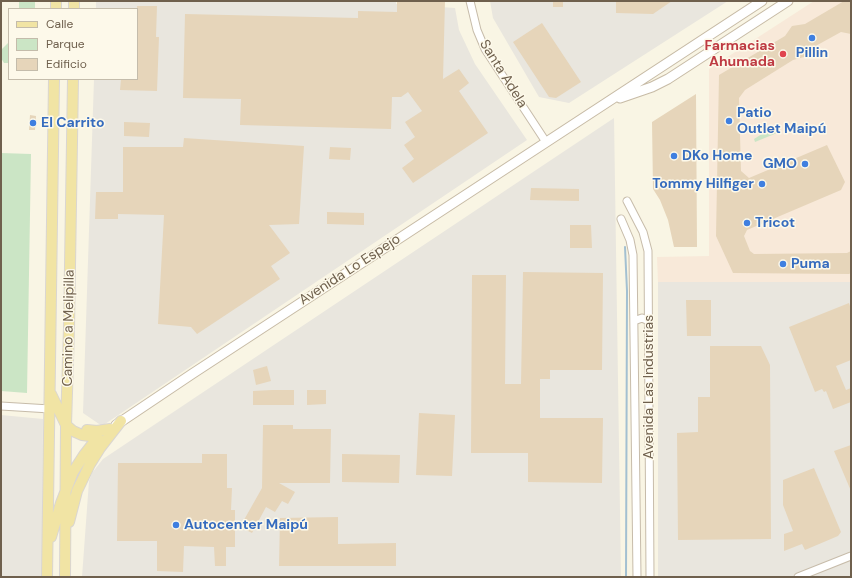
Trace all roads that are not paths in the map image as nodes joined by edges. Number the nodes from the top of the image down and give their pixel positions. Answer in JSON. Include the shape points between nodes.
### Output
{"nodes":[{"id":1,"x":470,"y":1,"type":"edge"},
{"id":2,"x":762,"y":1,"type":"edge"},
{"id":3,"x":788,"y":1,"type":"edge"},
{"id":4,"x":678,"y":56,"type":"junction"},
{"id":5,"x":686,"y":68,"type":"junction"},
{"id":6,"x":54,"y":80,"type":"edge"},
{"id":7,"x":73,"y":80,"type":"edge"},
{"id":8,"x":604,"y":104,"type":"junction"},
{"id":9,"x":546,"y":142,"type":"junction"},
{"id":10,"x":627,"y":201,"type":"dead end"},
{"id":11,"x":621,"y":219,"type":"dead end"},
{"id":12,"x":640,"y":227,"type":"junction"},
{"id":13,"x":628,"y":233,"type":"junction"},
{"id":14,"x":634,"y":321,"type":"junction"},
{"id":15,"x":649,"y":321,"type":"junction"},
{"id":16,"x":51,"y":327,"type":"junction"},
{"id":17,"x":69,"y":328,"type":"junction"},
{"id":18,"x":50,"y":391,"type":"junction"},
{"id":19,"x":1,"y":406,"type":"edge"},
{"id":20,"x":50,"y":409,"type":"junction"},
{"id":21,"x":66,"y":420,"type":"junction"},
{"id":22,"x":121,"y":421,"type":"junction"},
{"id":23,"x":110,"y":429,"type":"junction"},
{"id":24,"x":98,"y":437,"type":"junction"},
{"id":25,"x":65,"y":491,"type":"junction"},
{"id":26,"x":65,"y":531,"type":"junction"},
{"id":27,"x":47,"y":556,"type":"junction"},
{"id":28,"x":851,"y":556,"type":"edge"},
{"id":29,"x":47,"y":577,"type":"edge"},
{"id":30,"x":65,"y":577,"type":"edge"},
{"id":31,"x":637,"y":577,"type":"edge"},
{"id":32,"x":650,"y":577,"type":"edge"},
{"id":33,"x":798,"y":577,"type":"edge"}],
"edges":[{"from":1,"to":9,"type":"street","name":"Santa Adela","via":[[485,49]]},
{"from":2,"to":4,"type":"main road","name":"Avenida Lo Espejo"},
{"from":3,"to":5,"type":"main road","name":"Avenida Lo Espejo"},
{"from":4,"to":5,"type":"main road","via":[[679,63]]},
{"from":4,"to":8,"type":"main road","name":"Avenida Lo Espejo"},
{"from":5,"to":8,"type":"main road","name":"Avenida Lo Espejo","via":[[659,83]]},
{"from":6,"to":16,"type":"main road","name":"Camino a Melipilla"},
{"from":7,"to":17,"type":"main road","name":"Camino a Melipilla"},
{"from":8,"to":9,"type":"main road","name":"Avenida Lo Espejo"},
{"from":9,"to":22,"type":"main road","name":"Avenida Lo Espejo"},
{"from":10,"to":12,"type":"street","name":"Avenida Las Industrias"},
{"from":11,"to":13,"type":"street","name":"Avenida Las Industrias"},
{"from":12,"to":13,"type":"street","via":[[633,227]]},
{"from":12,"to":15,"type":"street","name":"Avenida Las Industrias","via":[[648,251]]},
{"from":13,"to":14,"type":"street","name":"Avenida Las Industrias","via":[[633,255]]},
{"from":14,"to":15,"type":"street","via":[[642,318]]},
{"from":14,"to":31,"type":"street","name":"Avenida Las Industrias"},
{"from":15,"to":32,"type":"street","name":"Avenida Las Industrias"},
{"from":16,"to":17,"type":"main road","via":[[59,331]]},
{"from":16,"to":18,"type":"main road","name":"Camino a Melipilla"},
{"from":17,"to":21,"type":"main road","name":"Camino a Melipilla"},
{"from":18,"to":20,"type":"main road","name":"Camino a Melipilla"},
{"from":18,"to":21,"type":"main road"},
{"from":19,"to":20,"type":"street"},
{"from":20,"to":27,"type":"main road","name":"Camino a Melipilla"},
{"from":21,"to":23,"type":"main road","via":[[86,429]]},
{"from":21,"to":24,"type":"main road","via":[[73,431]]},
{"from":21,"to":25,"type":"main road","name":"Camino a Melipilla"},
{"from":22,"to":23,"type":"main road","name":"Avenida Lo Espejo"},
{"from":22,"to":26,"type":"main road","via":[[90,464],[77,492]]},
{"from":23,"to":24,"type":"main road","name":"Avenida Lo Espejo"},
{"from":24,"to":25,"type":"main road","via":[[76,467]]},
{"from":25,"to":26,"type":"main road","name":"Camino a Melipilla"},
{"from":25,"to":27,"type":"main road"},
{"from":26,"to":30,"type":"main road","name":"Camino a Melipilla"},
{"from":27,"to":29,"type":"main road","name":"Camino a Melipilla"},
{"from":28,"to":33,"type":"street"}]}
